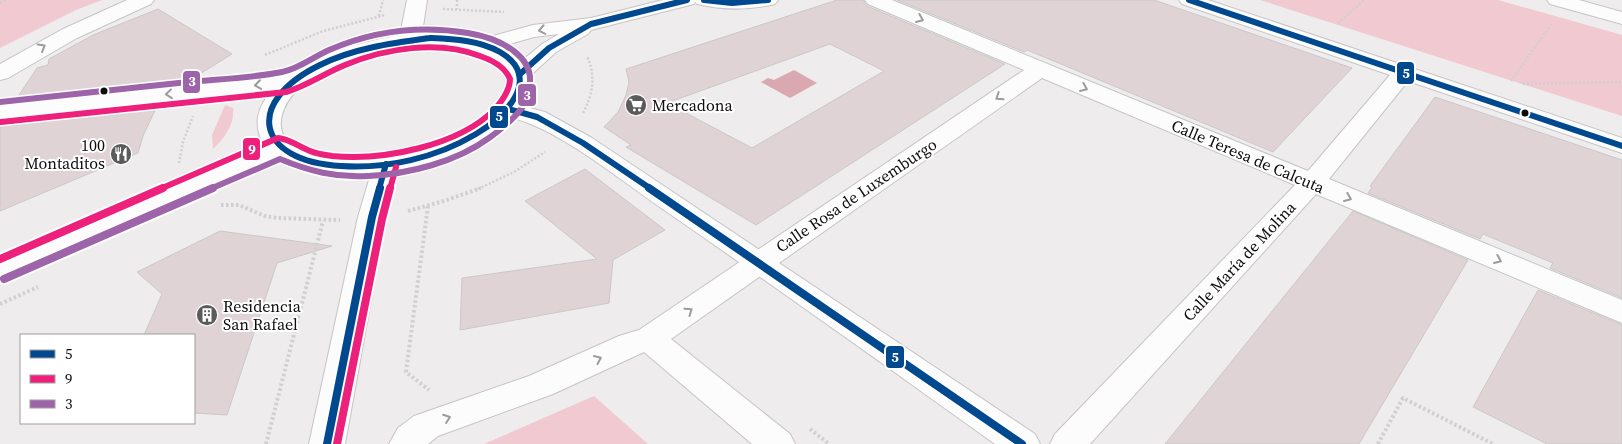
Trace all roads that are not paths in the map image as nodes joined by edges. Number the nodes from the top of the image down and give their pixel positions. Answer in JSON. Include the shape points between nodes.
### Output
{"nodes":[{"id":1,"x":144,"y":0,"type":"edge"},
{"id":2,"x":417,"y":0,"type":"edge"},
{"id":3,"x":687,"y":0,"type":"edge"},
{"id":4,"x":704,"y":0,"type":"edge"},
{"id":5,"x":768,"y":0,"type":"edge"},
{"id":6,"x":875,"y":0,"type":"edge"},
{"id":7,"x":1189,"y":0,"type":"edge"},
{"id":8,"x":1557,"y":0,"type":"edge"},
{"id":9,"x":1622,"y":18,"type":"edge"},
{"id":10,"x":591,"y":24,"type":"junction"},
{"id":11,"x":410,"y":40,"type":"junction"},
{"id":12,"x":482,"y":45,"type":"junction"},
{"id":13,"x":1040,"y":70,"type":"junction"},
{"id":14,"x":1403,"y":72,"type":"junction"},
{"id":15,"x":0,"y":73,"type":"edge"},
{"id":16,"x":519,"y":75,"type":"junction"},
{"id":17,"x":299,"y":78,"type":"junction"},
{"id":18,"x":508,"y":110,"type":"junction"},
{"id":19,"x":0,"y":112,"type":"edge"},
{"id":20,"x":1622,"y":146,"type":"edge"},
{"id":21,"x":281,"y":148,"type":"junction"},
{"id":22,"x":386,"y":164,"type":"junction"},
{"id":23,"x":1312,"y":183,"type":"junction"},
{"id":24,"x":759,"y":262,"type":"junction"},
{"id":25,"x":0,"y":270,"type":"edge"},
{"id":26,"x":1622,"y":312,"type":"edge"},
{"id":27,"x":650,"y":340,"type":"junction"},
{"id":28,"x":327,"y":444,"type":"edge"},
{"id":29,"x":407,"y":444,"type":"edge"},
{"id":30,"x":777,"y":444,"type":"edge"},
{"id":31,"x":1022,"y":444,"type":"edge"},
{"id":32,"x":1068,"y":444,"type":"edge"}],
"edges":[{"from":15,"to":1,"type":"street","one_way":true,"via":[[44,46]]},
{"from":2,"to":11,"type":"street"},
{"from":3,"to":10,"type":"street"},
{"from":4,"to":5,"type":"street"},
{"from":6,"to":13,"type":"street","name":"Calle Teresa de Calcuta","one_way":true},
{"from":7,"to":14,"type":"street"},
{"from":8,"to":9,"type":"street"},
{"from":10,"to":12,"type":"street","one_way":true,"via":[[540,30]]},
{"from":10,"to":16,"type":"street","via":[[549,48]]},
{"from":11,"to":12,"type":"street","via":[[449,39]]},
{"from":11,"to":17,"type":"street","via":[[350,53]]},
{"from":12,"to":16,"type":"street","via":[[507,57]]},
{"from":13,"to":23,"type":"street","name":"Calle Teresa de Calcuta","one_way":true},
{"from":13,"to":24,"type":"street","name":"Calle Rosa de Luxemburgo","one_way":true},
{"from":14,"to":20,"type":"street"},
{"from":14,"to":23,"type":"street","name":"Calle María de Molina"},
{"from":16,"to":18,"type":"street","via":[[518,92]]},
{"from":17,"to":19,"type":"street","one_way":true,"via":[[251,86]]},
{"from":17,"to":21,"type":"street","via":[[278,99],[268,120],[273,140]]},
{"from":18,"to":22,"type":"street","via":[[486,129],[454,146]]},
{"from":18,"to":24,"type":"street","via":[[537,117],[583,143]]},
{"from":21,"to":22,"type":"street","via":[[318,164],[357,167]]},
{"from":21,"to":25,"type":"street"},
{"from":22,"to":28,"type":"street","via":[[372,217]]},
{"from":23,"to":26,"type":"street","name":"Calle Teresa de Calcuta","one_way":true},
{"from":23,"to":32,"type":"street","name":"Calle María de Molina"},
{"from":27,"to":24,"type":"street","name":"Calle Rosa de Luxemburgo","one_way":true},
{"from":24,"to":31,"type":"street"},
{"from":29,"to":27,"type":"street","one_way":true,"via":[[426,426],[541,385],[630,344]]},
{"from":27,"to":30,"type":"street"}]}
